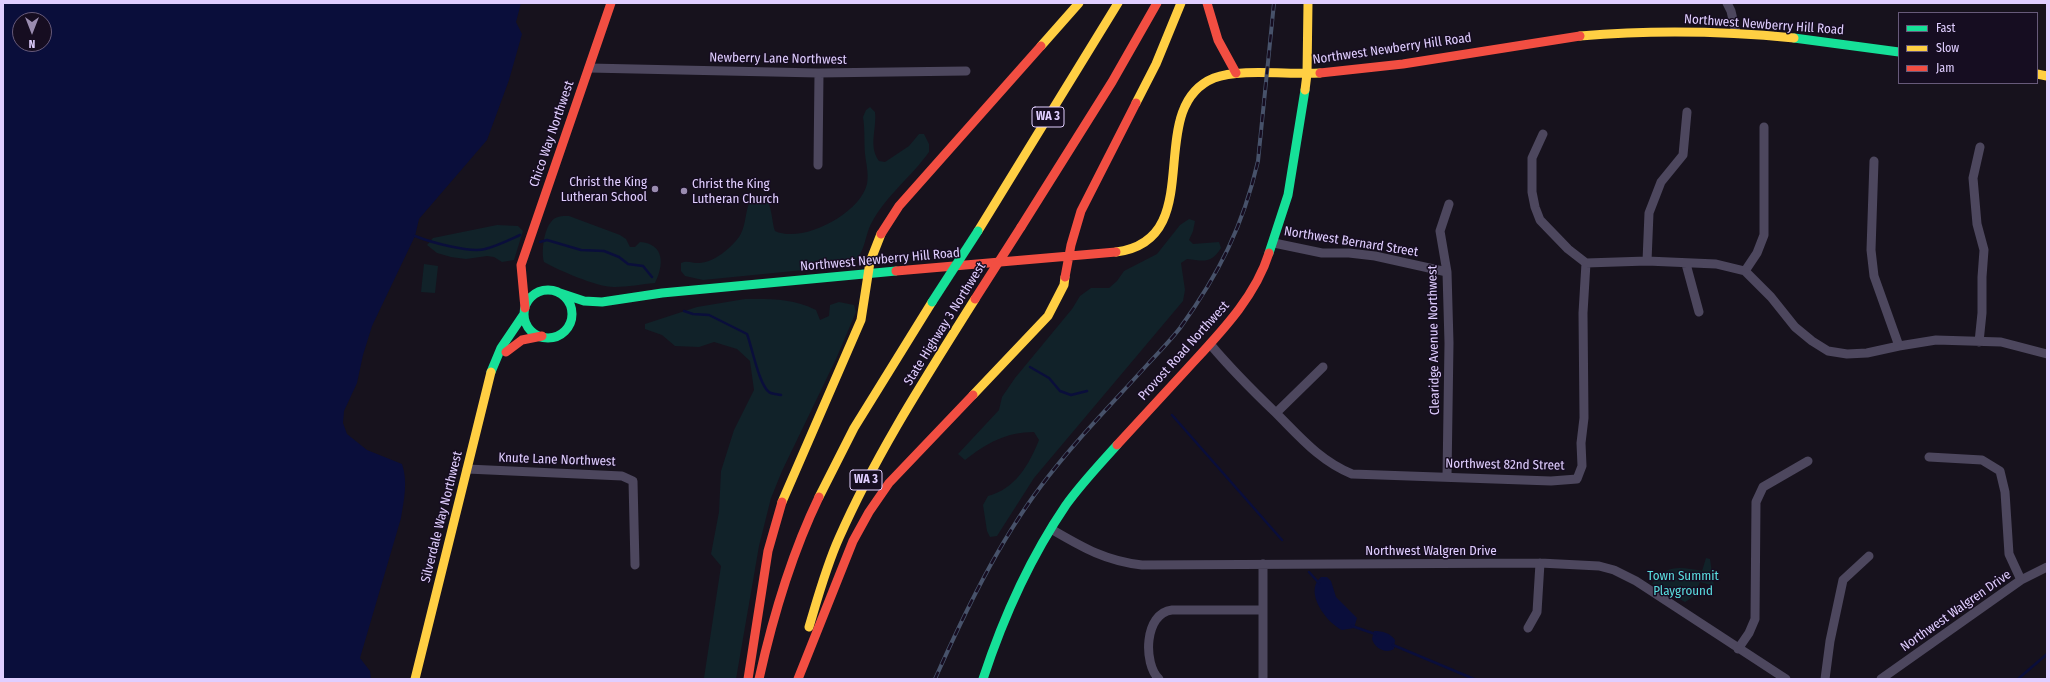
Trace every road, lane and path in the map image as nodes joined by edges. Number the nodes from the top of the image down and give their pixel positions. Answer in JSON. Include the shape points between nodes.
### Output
{"nodes":[{"id":1,"x":611,"y":3,"type":"edge"},
{"id":2,"x":1080,"y":3,"type":"edge"},
{"id":3,"x":1118,"y":3,"type":"edge"},
{"id":4,"x":1157,"y":3,"type":"edge"},
{"id":5,"x":1181,"y":3,"type":"edge"},
{"id":6,"x":1207,"y":3,"type":"edge"},
{"id":7,"x":1308,"y":3,"type":"edge"},
{"id":8,"x":1726,"y":3,"type":"edge"},
{"id":9,"x":1736,"y":33,"type":"junction"},
{"id":10,"x":1898,"y":52,"type":"edge"},
{"id":11,"x":589,"y":68,"type":"junction"},
{"id":12,"x":966,"y":71,"type":"dead end"},
{"id":13,"x":819,"y":73,"type":"junction"},
{"id":14,"x":1236,"y":73,"type":"junction"},
{"id":15,"x":1307,"y":74,"type":"junction"},
{"id":16,"x":1687,"y":112,"type":"dead end"},
{"id":17,"x":1764,"y":127,"type":"dead end"},
{"id":18,"x":1543,"y":134,"type":"dead end"},
{"id":19,"x":1980,"y":147,"type":"dead end"},
{"id":20,"x":1874,"y":161,"type":"dead end"},
{"id":21,"x":818,"y":165,"type":"dead end"},
{"id":22,"x":1449,"y":204,"type":"dead end"},
{"id":23,"x":1274,"y":242,"type":"junction"},
{"id":24,"x":1069,"y":257,"type":"junction"},
{"id":25,"x":1647,"y":261,"type":"junction"},
{"id":26,"x":1586,"y":263,"type":"junction"},
{"id":27,"x":1686,"y":264,"type":"junction"},
{"id":28,"x":1745,"y":271,"type":"junction"},
{"id":29,"x":1447,"y":272,"type":"junction"},
{"id":30,"x":521,"y":274,"type":"junction"},
{"id":31,"x":868,"y":274,"type":"junction"},
{"id":32,"x":548,"y":290,"type":"junction"},
{"id":33,"x":560,"y":293,"type":"junction"},
{"id":34,"x":602,"y":302,"type":"junction"},
{"id":35,"x":525,"y":311,"type":"junction"},
{"id":36,"x":1699,"y":312,"type":"dead end"},
{"id":37,"x":569,"y":326,"type":"junction"},
{"id":38,"x":542,"y":336,"type":"junction"},
{"id":39,"x":1979,"y":342,"type":"junction"},
{"id":40,"x":1210,"y":344,"type":"junction"},
{"id":41,"x":1899,"y":346,"type":"junction"},
{"id":42,"x":2047,"y":354,"type":"edge"},
{"id":43,"x":495,"y":363,"type":"junction"},
{"id":44,"x":1323,"y":368,"type":"dead end"},
{"id":45,"x":1276,"y":413,"type":"junction"},
{"id":46,"x":1929,"y":457,"type":"dead end"},
{"id":47,"x":1808,"y":461,"type":"dead end"},
{"id":48,"x":467,"y":469,"type":"junction"},
{"id":49,"x":1447,"y":477,"type":"junction"},
{"id":50,"x":1051,"y":529,"type":"junction"},
{"id":51,"x":1869,"y":556,"type":"dead end"},
{"id":52,"x":1264,"y":564,"type":"junction"},
{"id":53,"x":1540,"y":564,"type":"junction"},
{"id":54,"x":635,"y":565,"type":"dead end"},
{"id":55,"x":2047,"y":567,"type":"edge"},
{"id":56,"x":2021,"y":580,"type":"junction"},
{"id":57,"x":1264,"y":610,"type":"junction"},
{"id":58,"x":1528,"y":628,"type":"dead end"},
{"id":59,"x":1738,"y":649,"type":"junction"},
{"id":60,"x":415,"y":679,"type":"edge"},
{"id":61,"x":748,"y":679,"type":"edge"},
{"id":62,"x":759,"y":679,"type":"edge"},
{"id":63,"x":797,"y":679,"type":"edge"},
{"id":64,"x":983,"y":679,"type":"edge"},
{"id":65,"x":1159,"y":679,"type":"edge"},
{"id":66,"x":1263,"y":679,"type":"edge"},
{"id":67,"x":1786,"y":679,"type":"edge"},
{"id":68,"x":1825,"y":679,"type":"edge"},
{"id":69,"x":1881,"y":679,"type":"edge"}],
"edges":[{"from":1,"to":11,"type":"main road","name":"Chico Way Northwest"},
{"from":2,"to":31,"type":"main road","via":[[893,212],[877,238]]},
{"from":3,"to":62,"type":"main road","name":"State Highway 3 Northwest","number":"WA 3","bridge":true,"via":[[845,445],[809,518],[782,592],[764,652]]},
{"from":4,"to":63,"type":"main road","name":"State Highway 3 Northwest","number":"WA 3","bridge":true,"via":[[1112,82],[880,454],[851,509],[819,593]]},
{"from":5,"to":24,"type":"main road","via":[[1156,64],[1082,211]]},
{"from":6,"to":14,"type":"main road","via":[[1215,31]]},
{"from":7,"to":15,"type":"main road","name":"Provost Road Northwest"},
{"from":8,"to":9,"type":"street","via":[[1731,11]]},
{"from":9,"to":10,"type":"main road","name":"Northwest Newberry Hill Road","via":[[1824,41]]},
{"from":9,"to":15,"type":"main road","name":"Northwest Newberry Hill Road","via":[[1662,31],[1580,36],[1353,71]]},
{"from":11,"to":13,"type":"street","name":"Newberry Lane Northwest"},
{"from":11,"to":30,"type":"main road","name":"Chico Way Northwest","via":[[525,252]]},
{"from":12,"to":13,"type":"street","name":"Newberry Lane Northwest"},
{"from":13,"to":21,"type":"street"},
{"from":14,"to":15,"type":"main road","name":"Northwest Newberry Hill Road"},
{"from":14,"to":24,"type":"main road","name":"Northwest Newberry Hill Road","via":[[1222,75],[1206,82],[1185,103],[1180,120],[1168,209],[1157,232],[1148,241],[1133,249]]},
{"from":15,"to":23,"type":"main road","name":"Provost Road Northwest","via":[[1288,195]]},
{"from":16,"to":25,"type":"street","via":[[1683,155],[1661,182],[1649,213]]},
{"from":17,"to":28,"type":"street","via":[[1764,235],[1757,253]]},
{"from":18,"to":26,"type":"street","via":[[1532,158],[1532,192],[1535,207],[1540,220],[1568,249]]},
{"from":19,"to":39,"type":"street","via":[[1973,178],[1977,224],[1984,250]]},
{"from":20,"to":41,"type":"street","via":[[1871,250],[1874,276]]},
{"from":22,"to":29,"type":"street","name":"Clearidge Avenue Northwest","via":[[1440,230]]},
{"from":23,"to":29,"type":"street","name":"Northwest Bernard Street","via":[[1322,253],[1375,256]]},
{"from":23,"to":40,"type":"main road","name":"Provost Road Northwest","via":[[1263,272],[1245,301]]},
{"from":24,"to":31,"type":"main road","name":"Northwest Newberry Hill Road"},
{"from":24,"to":63,"type":"main road","via":[[1064,285],[1048,316],[902,468],[869,512],[849,551]]},
{"from":25,"to":26,"type":"street"},
{"from":25,"to":27,"type":"street"},
{"from":26,"to":49,"type":"street","name":"Northwest 82nd Street","via":[[1583,313],[1585,376],[1582,466],[1577,479],[1551,481]]},
{"from":27,"to":28,"type":"street","via":[[1716,264]]},
{"from":27,"to":36,"type":"street"},
{"from":28,"to":41,"type":"street","via":[[1771,297],[1795,327],[1828,351],[1847,354],[1867,353]]},
{"from":29,"to":49,"type":"street","name":"Clearidge Avenue Northwest"},
{"from":30,"to":32,"type":"main road","via":[[532,286]]},
{"from":30,"to":35,"type":"main road","name":"Chico Way Northwest"},
{"from":31,"to":34,"type":"main road","name":"Northwest Newberry Hill Road","via":[[761,283]]},
{"from":31,"to":61,"type":"main road","via":[[861,320],[786,490],[771,535]]},
{"from":32,"to":33,"type":"main road"},
{"from":32,"to":35,"type":"main road","via":[[534,294]]},
{"from":33,"to":34,"type":"main road","name":"Northwest Newberry Hill Road","via":[[584,301]]},
{"from":33,"to":37,"type":"main road","via":[[571,306]]},
{"from":34,"to":37,"type":"main road","name":"Northwest Newberry Hill Road","via":[[576,316]]},
{"from":35,"to":38,"type":"main road","via":[[530,328]]},
{"from":35,"to":43,"type":"main road","name":"Silverdale Way Northwest","via":[[501,348]]},
{"from":37,"to":38,"type":"main road","via":[[557,335]]},
{"from":38,"to":43,"type":"main road","name":"Silverdale Way Northwest","via":[[516,341]]},
{"from":39,"to":41,"type":"street","via":[[1936,340]]},
{"from":39,"to":42,"type":"street","via":[[2001,342]]},
{"from":40,"to":45,"type":"street","name":"Northwest 82nd Street","via":[[1237,376]]},
{"from":40,"to":50,"type":"main road","name":"Provost Road Northwest","via":[[1095,469],[1066,505]]},
{"from":43,"to":48,"type":"main road","name":"Silverdale Way Northwest"},
{"from":44,"to":45,"type":"street"},
{"from":45,"to":49,"type":"street","name":"Northwest 82nd Street","via":[[1324,460],[1352,474]]},
{"from":46,"to":56,"type":"street","via":[[1982,460],[2000,471],[2005,492],[2009,554]]},
{"from":47,"to":59,"type":"street","via":[[1763,487],[1756,502],[1755,619]]},
{"from":48,"to":54,"type":"street","name":"Knute Lane Northwest","via":[[622,476],[633,481]]},
{"from":48,"to":60,"type":"main road","name":"Silverdale Way Northwest"},
{"from":50,"to":52,"type":"street","name":"Northwest Walgren Drive","via":[[1094,554],[1129,563]]},
{"from":50,"to":64,"type":"main road","name":"Provost Road Northwest","via":[[1025,574]]},
{"from":51,"to":68,"type":"street","via":[[1843,580]]},
{"from":52,"to":53,"type":"street","name":"Northwest Walgren Drive"},
{"from":52,"to":57,"type":"street"},
{"from":53,"to":58,"type":"street","via":[[1537,612]]},
{"from":53,"to":59,"type":"street","name":"Northwest Walgren Drive","via":[[1585,565],[1614,570],[1666,600]]},
{"from":55,"to":56,"type":"street","name":"Northwest Walgren Drive"},
{"from":56,"to":69,"type":"street","name":"Northwest Walgren Drive"},
{"from":57,"to":65,"type":"street","via":[[1172,610],[1160,614],[1153,622],[1150,648],[1152,671]]},
{"from":57,"to":66,"type":"street"},
{"from":59,"to":67,"type":"street","name":"Northwest Walgren Drive"}]}
